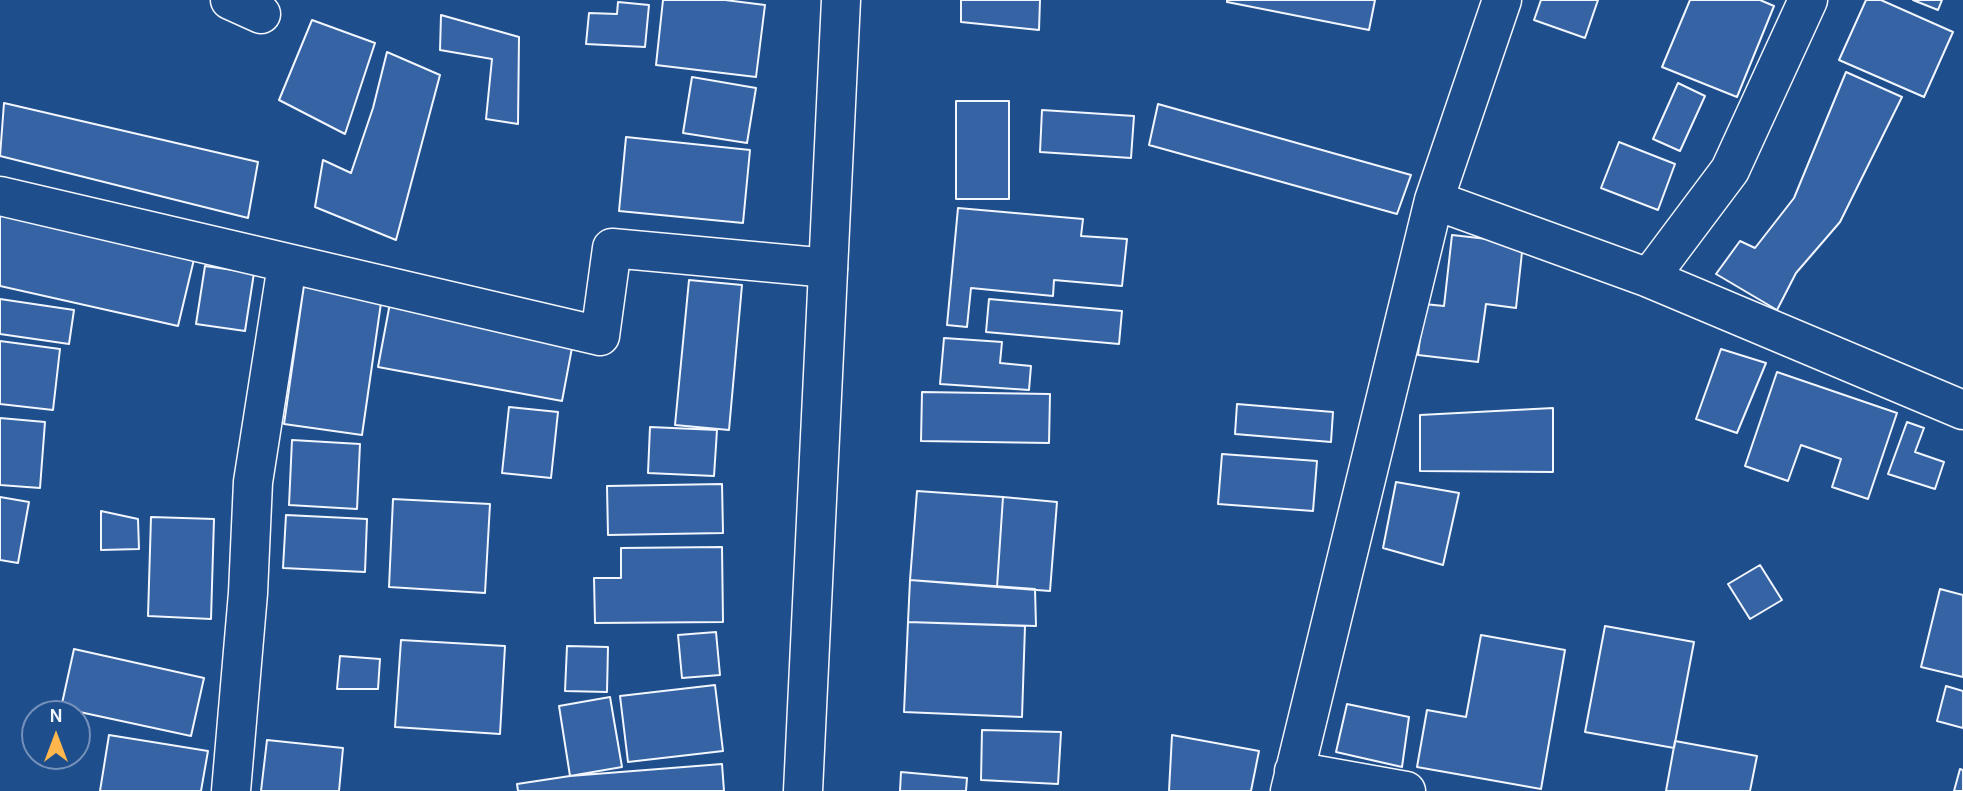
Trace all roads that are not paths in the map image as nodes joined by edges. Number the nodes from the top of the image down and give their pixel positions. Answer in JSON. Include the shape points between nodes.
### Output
{"nodes":[{"id":1,"x":841,"y":0,"type":"edge"},
{"id":2,"x":1502,"y":0,"type":"edge"},
{"id":3,"x":1808,"y":0,"type":"edge"},
{"id":4,"x":0,"y":196,"type":"edge"},
{"id":5,"x":1434,"y":200,"type":"junction"},
{"id":6,"x":287,"y":265,"type":"junction"},
{"id":7,"x":828,"y":268,"type":"junction"},
{"id":8,"x":1649,"y":278,"type":"junction"},
{"id":9,"x":1963,"y":410,"type":"edge"},
{"id":10,"x":1292,"y":781,"type":"edge"},
{"id":11,"x":231,"y":791,"type":"edge"},
{"id":12,"x":803,"y":791,"type":"edge"},
{"id":13,"x":1406,"y":791,"type":"edge"}],
"edges":[{"from":1,"to":7,"type":"street"},
{"from":2,"to":5,"type":"street"},
{"from":3,"to":8,"type":"street","via":[[1730,170]]},
{"from":4,"to":6,"type":"street"},
{"from":5,"to":8,"type":"street"},
{"from":5,"to":10,"type":"street"},
{"from":6,"to":7,"type":"street","via":[[600,336],[611,248]]},
{"from":6,"to":11,"type":"street","via":[[253,482]]},
{"from":7,"to":12,"type":"street"},
{"from":8,"to":9,"type":"street"},
{"from":10,"to":13,"type":"street"}]}
